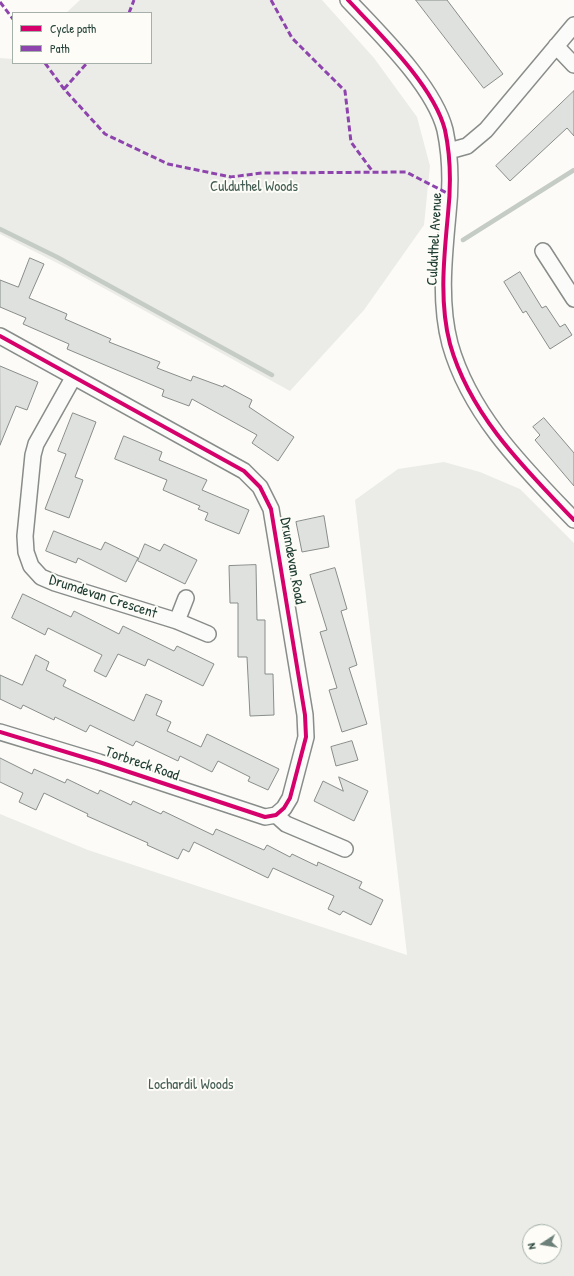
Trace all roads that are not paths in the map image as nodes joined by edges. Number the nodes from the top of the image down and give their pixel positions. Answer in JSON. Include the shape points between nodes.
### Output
{"nodes":[{"id":1,"x":348,"y":0,"type":"edge"},
{"id":2,"x":574,"y":25,"type":"edge"},
{"id":3,"x":556,"y":46,"type":"junction"},
{"id":4,"x":574,"y":65,"type":"edge"},
{"id":5,"x":449,"y":151,"type":"junction"},
{"id":6,"x":543,"y":251,"type":"dead end"},
{"id":7,"x":574,"y":299,"type":"edge"},
{"id":8,"x":0,"y":336,"type":"edge"},
{"id":9,"x":73,"y":378,"type":"junction"},
{"id":10,"x":574,"y":520,"type":"edge"},
{"id":11,"x":186,"y":598,"type":"dead end"},
{"id":12,"x":177,"y":621,"type":"junction"},
{"id":13,"x":208,"y":634,"type":"dead end"},
{"id":14,"x":0,"y":732,"type":"edge"},
{"id":15,"x":276,"y":815,"type":"junction"},
{"id":16,"x":345,"y":849,"type":"dead end"}],
"edges":[{"from":1,"to":5,"type":"street","name":"Culduthel Avenue","via":[[397,54],[435,106]]},
{"from":2,"to":3,"type":"street"},
{"from":3,"to":4,"type":"street"},
{"from":3,"to":5,"type":"street","via":[[486,130],[467,146]]},
{"from":5,"to":10,"type":"street","name":"Culduthel Avenue","via":[[450,180],[443,302],[449,338],[458,366],[481,412],[498,436]]},
{"from":6,"to":7,"type":"street"},
{"from":8,"to":9,"type":"street","name":"Drumdevan Road"},
{"from":9,"to":12,"type":"street","name":"Drumdevan Crescent","via":[[42,432],[33,455],[25,536],[26,552],[31,566],[42,577],[55,583]]},
{"from":9,"to":15,"type":"street","name":"Drumdevan Road","via":[[244,471],[260,487],[272,509],[304,708],[306,738],[290,798]]},
{"from":11,"to":12,"type":"street"},
{"from":12,"to":13,"type":"street","name":"Drumdevan Crescent"},
{"from":14,"to":15,"type":"street","name":"Torbreck Road","via":[[250,813],[265,817]]},
{"from":15,"to":16,"type":"street","via":[[286,824]]}]}
